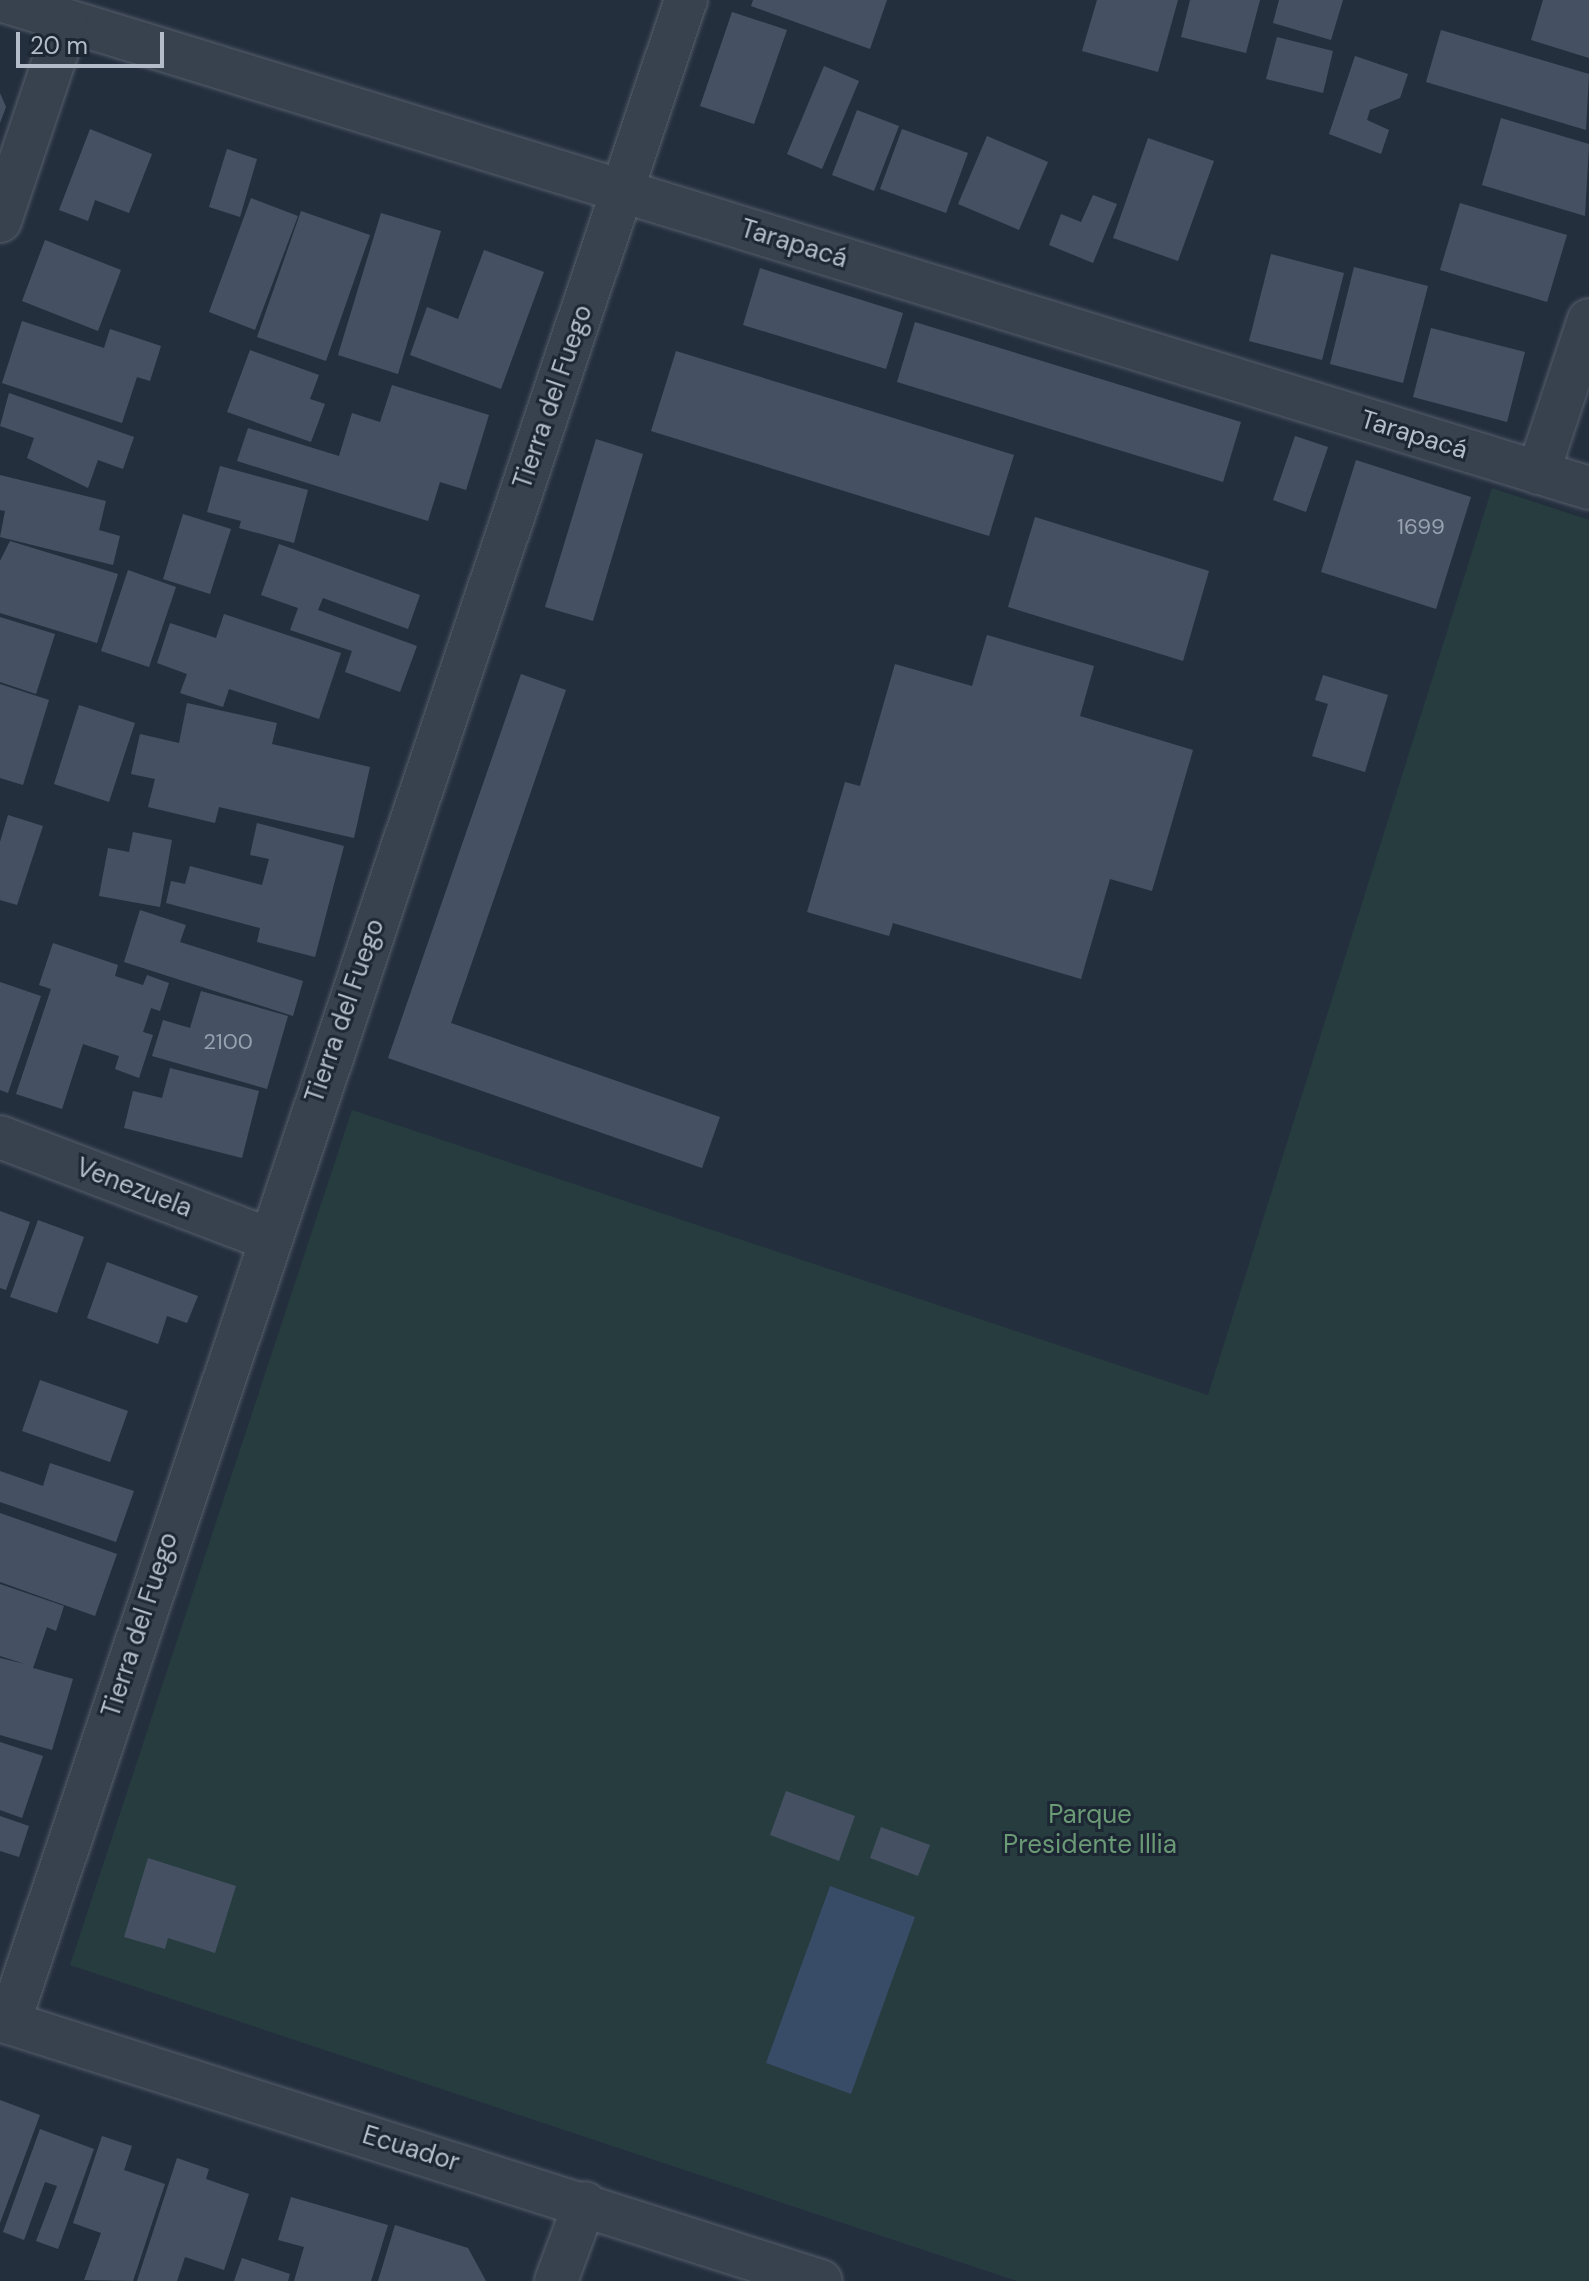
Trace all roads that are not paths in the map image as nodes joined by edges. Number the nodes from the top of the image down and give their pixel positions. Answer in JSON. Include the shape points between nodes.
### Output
{"nodes":[{"id":1,"x":0,"y":0,"type":"edge"},
{"id":2,"x":686,"y":0,"type":"edge"},
{"id":3,"x":67,"y":22,"type":"junction"},
{"id":4,"x":623,"y":192,"type":"junction"},
{"id":5,"x":0,"y":221,"type":"edge"},
{"id":6,"x":1589,"y":320,"type":"edge"},
{"id":7,"x":1538,"y":473,"type":"junction"},
{"id":8,"x":1589,"y":488,"type":"edge"},
{"id":9,"x":0,"y":1137,"type":"edge"},
{"id":10,"x":268,"y":1239,"type":"junction"},
{"id":11,"x":5,"y":2022,"type":"edge"},
{"id":12,"x":585,"y":2203,"type":"junction"},
{"id":13,"x":556,"y":2281,"type":"edge"},
{"id":14,"x":821,"y":2281,"type":"edge"}],
"edges":[{"from":1,"to":3,"type":"street","name":"Tarapacá"},
{"from":2,"to":4,"type":"street","name":"Tierra del Fuego"},
{"from":3,"to":4,"type":"street","name":"Tarapacá"},
{"from":3,"to":5,"type":"street"},
{"from":4,"to":7,"type":"street","name":"Tarapacá"},
{"from":4,"to":10,"type":"street","name":"Tierra del Fuego"},
{"from":6,"to":7,"type":"street"},
{"from":7,"to":8,"type":"street","name":"Tarapacá"},
{"from":9,"to":10,"type":"street","name":"Venezuela"},
{"from":10,"to":11,"type":"street","name":"Tierra del Fuego"},
{"from":11,"to":12,"type":"street","name":"Ecuador"},
{"from":12,"to":13,"type":"street"},
{"from":12,"to":14,"type":"street","name":"Ecuador"}]}
